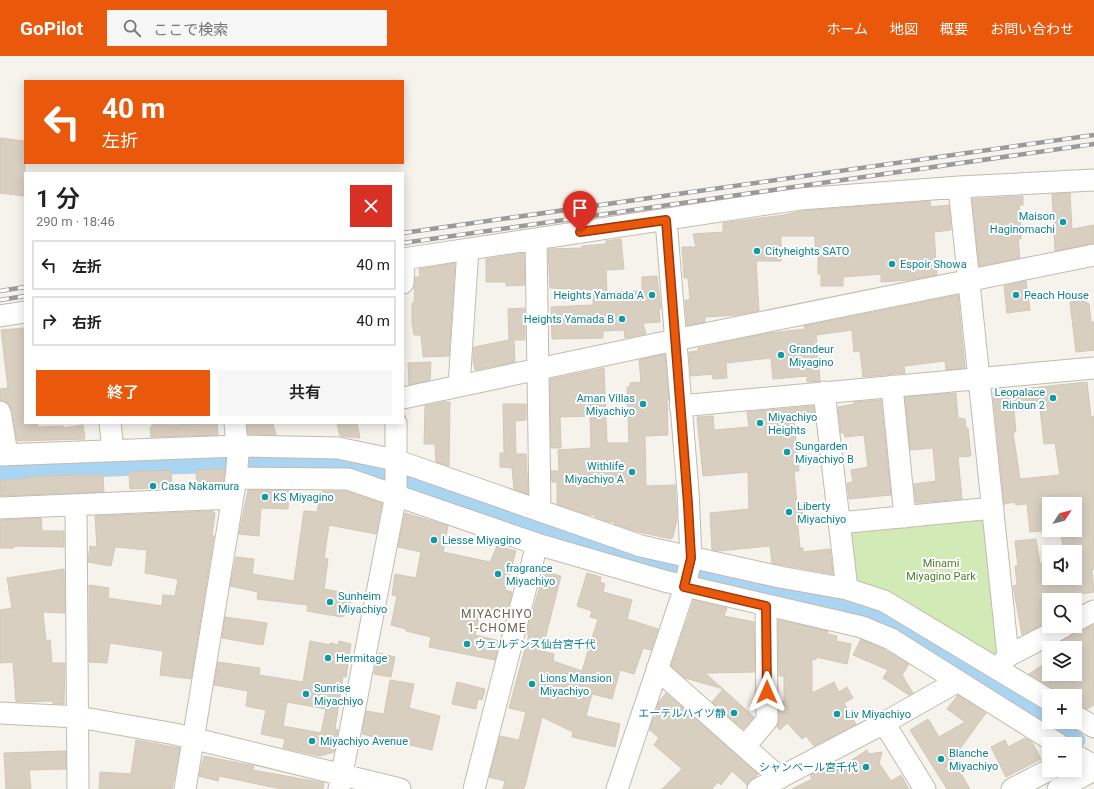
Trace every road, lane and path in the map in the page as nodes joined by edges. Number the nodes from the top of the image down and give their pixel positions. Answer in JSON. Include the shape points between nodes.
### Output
{"nodes":[{"id":1,"x":1094,"y":180,"type":"edge"},
{"id":2,"x":959,"y":187,"type":"junction"},
{"id":3,"x":666,"y":220,"type":"junction"},
{"id":4,"x":536,"y":238,"type":"junction"},
{"id":5,"x":468,"y":249,"type":"junction"},
{"id":6,"x":1094,"y":257,"type":"edge"},
{"id":7,"x":404,"y":259,"type":"edge"},
{"id":8,"x":968,"y":280,"type":"junction"},
{"id":9,"x":24,"y":312,"type":"edge"},
{"id":10,"x":0,"y":316,"type":"edge"},
{"id":11,"x":676,"y":340,"type":"junction"},
{"id":12,"x":1094,"y":368,"type":"edge"},
{"id":13,"x":538,"y":369,"type":"junction"},
{"id":14,"x":980,"y":378,"type":"junction"},
{"id":15,"x":459,"y":386,"type":"junction"},
{"id":16,"x":892,"y":386,"type":"junction"},
{"id":17,"x":824,"y":392,"type":"junction"},
{"id":18,"x":404,"y":398,"type":"edge"},
{"id":19,"x":680,"y":406,"type":"junction"},
{"id":20,"x":0,"y":412,"type":"edge"},
{"id":21,"x":110,"y":424,"type":"edge"},
{"id":22,"x":235,"y":424,"type":"edge"},
{"id":23,"x":396,"y":424,"type":"edge"},
{"id":24,"x":238,"y":446,"type":"junction"},
{"id":25,"x":113,"y":450,"type":"junction"},
{"id":26,"x":4,"y":454,"type":"edge"},
{"id":27,"x":236,"y":478,"type":"junction"},
{"id":28,"x":395,"y":478,"type":"junction"},
{"id":29,"x":232,"y":498,"type":"junction"},
{"id":30,"x":76,"y":505,"type":"junction"},
{"id":31,"x":0,"y":508,"type":"edge"},
{"id":32,"x":993,"y":508,"type":"junction"},
{"id":33,"x":540,"y":509,"type":"junction"},
{"id":34,"x":905,"y":517,"type":"junction"},
{"id":35,"x":839,"y":524,"type":"junction"},
{"id":36,"x":537,"y":544,"type":"junction"},
{"id":37,"x":688,"y":572,"type":"junction"},
{"id":38,"x":847,"y":589,"type":"junction"},
{"id":39,"x":766,"y":606,"type":"junction"},
{"id":40,"x":1094,"y":611,"type":"edge"},
{"id":41,"x":1082,"y":617,"type":"edge"},
{"id":42,"x":1053,"y":633,"type":"edge"},
{"id":43,"x":1003,"y":662,"type":"junction"},
{"id":44,"x":657,"y":669,"type":"junction"},
{"id":45,"x":958,"y":681,"type":"junction"},
{"id":46,"x":1042,"y":694,"type":"edge"},
{"id":47,"x":0,"y":713,"type":"edge"},
{"id":48,"x":78,"y":717,"type":"junction"},
{"id":49,"x":1082,"y":720,"type":"edge"},
{"id":50,"x":884,"y":722,"type":"junction"},
{"id":51,"x":1094,"y":727,"type":"edge"},
{"id":52,"x":1047,"y":737,"type":"edge"},
{"id":53,"x":194,"y":740,"type":"junction"},
{"id":54,"x":745,"y":746,"type":"junction"},
{"id":55,"x":1082,"y":755,"type":"edge"},
{"id":56,"x":1094,"y":766,"type":"edge"},
{"id":57,"x":1094,"y":770,"type":"edge"},
{"id":58,"x":1042,"y":774,"type":"edge"},
{"id":59,"x":780,"y":778,"type":"junction"},
{"id":60,"x":340,"y":782,"type":"edge"},
{"id":61,"x":78,"y":789,"type":"edge"},
{"id":62,"x":185,"y":789,"type":"edge"},
{"id":63,"x":400,"y":789,"type":"edge"},
{"id":64,"x":474,"y":789,"type":"edge"},
{"id":65,"x":617,"y":789,"type":"edge"},
{"id":66,"x":758,"y":789,"type":"edge"},
{"id":67,"x":925,"y":789,"type":"edge"},
{"id":68,"x":1012,"y":789,"type":"edge"},
{"id":69,"x":1058,"y":789,"type":"edge"}],
"edges":[{"from":1,"to":2,"type":"street"},
{"from":2,"to":3,"type":"street","via":[[800,199]]},
{"from":2,"to":8,"type":"street"},
{"from":3,"to":4,"type":"street"},
{"from":3,"to":11,"type":"street"},
{"from":4,"to":5,"type":"street"},
{"from":4,"to":13,"type":"street"},
{"from":5,"to":7,"type":"street"},
{"from":5,"to":15,"type":"street"},
{"from":6,"to":8,"type":"street"},
{"from":8,"to":11,"type":"street"},
{"from":8,"to":14,"type":"street"},
{"from":9,"to":10,"type":"street"},
{"from":11,"to":13,"type":"street"},
{"from":11,"to":19,"type":"street"},
{"from":12,"to":14,"type":"street"},
{"from":13,"to":15,"type":"street"},
{"from":13,"to":33,"type":"street"},
{"from":14,"to":16,"type":"street"},
{"from":14,"to":32,"type":"street"},
{"from":15,"to":18,"type":"street"},
{"from":16,"to":17,"type":"street"},
{"from":16,"to":34,"type":"street"},
{"from":17,"to":19,"type":"street"},
{"from":17,"to":35,"type":"street"},
{"from":19,"to":37,"type":"street","via":[[688,491]]},
{"from":20,"to":26,"type":"street"},
{"from":21,"to":25,"type":"street"},
{"from":22,"to":24,"type":"street"},
{"from":23,"to":28,"type":"street"},
{"from":24,"to":25,"type":"street"},
{"from":24,"to":27,"type":"street"},
{"from":24,"to":28,"type":"street","via":[[338,448]]},
{"from":25,"to":26,"type":"street"},
{"from":27,"to":28,"type":"street"},
{"from":27,"to":29,"type":"street"},
{"from":28,"to":33,"type":"street"},
{"from":28,"to":36,"type":"street"},
{"from":28,"to":60,"type":"street"},
{"from":29,"to":30,"type":"street"},
{"from":29,"to":53,"type":"street"},
{"from":30,"to":31,"type":"street"},
{"from":30,"to":48,"type":"street"},
{"from":32,"to":34,"type":"street"},
{"from":32,"to":43,"type":"street"},
{"from":33,"to":37,"type":"street","via":[[641,546]]},
{"from":34,"to":35,"type":"street"},
{"from":35,"to":38,"type":"street"},
{"from":36,"to":37,"type":"street"},
{"from":36,"to":64,"type":"street"},
{"from":37,"to":38,"type":"street","via":[[780,577]]},
{"from":37,"to":39,"type":"street"},
{"from":37,"to":44,"type":"street"},
{"from":38,"to":43,"type":"street","via":[[884,601]]},
{"from":39,"to":45,"type":"street","via":[[862,626],[891,639]]},
{"from":39,"to":54,"type":"street","via":[[767,720]]},
{"from":40,"to":41,"type":"street"},
{"from":42,"to":43,"type":"street"},
{"from":43,"to":46,"type":"street"},
{"from":44,"to":54,"type":"street"},
{"from":44,"to":65,"type":"street"},
{"from":45,"to":50,"type":"street"},
{"from":45,"to":52,"type":"street"},
{"from":47,"to":48,"type":"street"},
{"from":48,"to":53,"type":"street","via":[[176,734]]},
{"from":48,"to":61,"type":"street"},
{"from":49,"to":51,"type":"street"},
{"from":50,"to":59,"type":"street"},
{"from":50,"to":67,"type":"street"},
{"from":53,"to":60,"type":"street"},
{"from":53,"to":62,"type":"street"},
{"from":54,"to":59,"type":"street"},
{"from":55,"to":56,"type":"street"},
{"from":57,"to":69,"type":"street"},
{"from":58,"to":68,"type":"street"},
{"from":59,"to":66,"type":"street"},
{"from":60,"to":63,"type":"street"}]}
